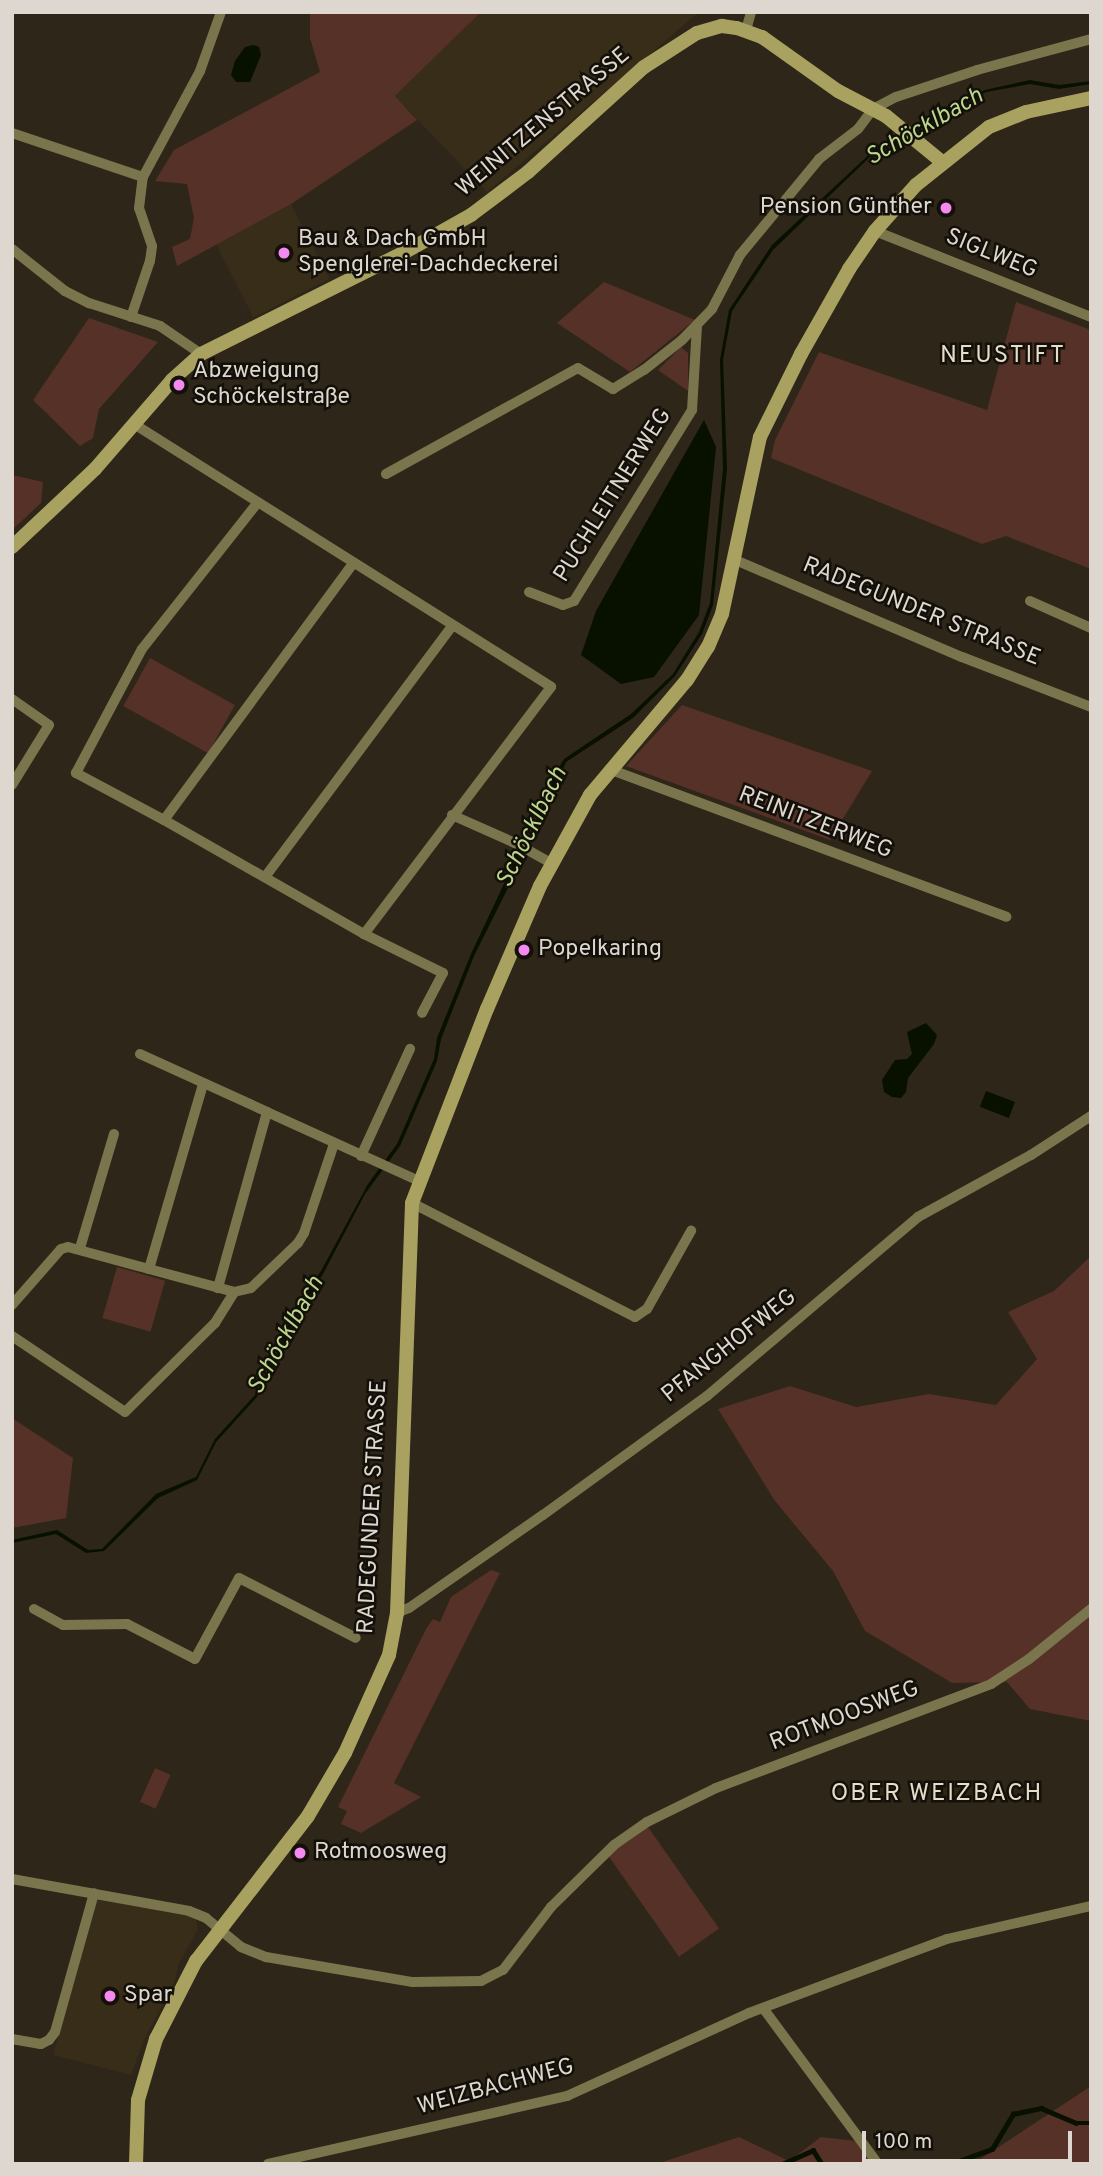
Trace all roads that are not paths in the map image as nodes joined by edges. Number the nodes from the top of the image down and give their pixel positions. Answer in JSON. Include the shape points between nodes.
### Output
{"nodes":[{"id":1,"x":221,"y":12,"type":"edge"},
{"id":2,"x":751,"y":12,"type":"edge"},
{"id":3,"x":746,"y":30,"type":"junction"},
{"id":4,"x":1091,"y":38,"type":"edge"},
{"id":5,"x":1091,"y":98,"type":"edge"},
{"id":6,"x":873,"y":109,"type":"junction"},
{"id":7,"x":12,"y":133,"type":"edge"},
{"id":8,"x":942,"y":162,"type":"junction"},
{"id":9,"x":143,"y":177,"type":"junction"},
{"id":10,"x":876,"y":231,"type":"junction"},
{"id":11,"x":12,"y":249,"type":"edge"},
{"id":12,"x":131,"y":317,"type":"junction"},
{"id":13,"x":1091,"y":317,"type":"edge"},
{"id":14,"x":697,"y":325,"type":"junction"},
{"id":15,"x":201,"y":354,"type":"junction"},
{"id":16,"x":134,"y":424,"type":"junction"},
{"id":17,"x":386,"y":474,"type":"dead end"},
{"id":18,"x":258,"y":502,"type":"junction"},
{"id":19,"x":12,"y":547,"type":"edge"},
{"id":20,"x":733,"y":559,"type":"junction"},
{"id":21,"x":353,"y":564,"type":"junction"},
{"id":22,"x":529,"y":592,"type":"dead end"},
{"id":23,"x":1030,"y":601,"type":"dead end"},
{"id":24,"x":453,"y":625,"type":"junction"},
{"id":25,"x":1091,"y":628,"type":"edge"},
{"id":26,"x":12,"y":699,"type":"edge"},
{"id":27,"x":1091,"y":708,"type":"edge"},
{"id":28,"x":609,"y":769,"type":"junction"},
{"id":29,"x":12,"y":785,"type":"edge"},
{"id":30,"x":452,"y":815,"type":"junction"},
{"id":31,"x":164,"y":820,"type":"junction"},
{"id":32,"x":545,"y":860,"type":"junction"},
{"id":33,"x":265,"y":877,"type":"junction"},
{"id":34,"x":1006,"y":917,"type":"dead end"},
{"id":35,"x":364,"y":934,"type":"junction"},
{"id":36,"x":422,"y":1013,"type":"dead end"},
{"id":37,"x":410,"y":1049,"type":"dead end"},
{"id":38,"x":140,"y":1054,"type":"dead end"},
{"id":39,"x":203,"y":1084,"type":"junction"},
{"id":40,"x":267,"y":1112,"type":"junction"},
{"id":41,"x":1091,"y":1116,"type":"edge"},
{"id":42,"x":114,"y":1134,"type":"dead end"},
{"id":43,"x":334,"y":1144,"type":"junction"},
{"id":44,"x":361,"y":1156,"type":"junction"},
{"id":45,"x":419,"y":1181,"type":"junction"},
{"id":46,"x":412,"y":1203,"type":"junction"},
{"id":47,"x":691,"y":1231,"type":"dead end"},
{"id":48,"x":80,"y":1248,"type":"junction"},
{"id":49,"x":149,"y":1269,"type":"junction"},
{"id":50,"x":218,"y":1289,"type":"junction"},
{"id":51,"x":234,"y":1292,"type":"junction"},
{"id":52,"x":12,"y":1305,"type":"edge"},
{"id":53,"x":12,"y":1336,"type":"edge"},
{"id":54,"x":34,"y":1609,"type":"dead end"},
{"id":55,"x":1091,"y":1609,"type":"edge"},
{"id":56,"x":397,"y":1613,"type":"junction"},
{"id":57,"x":356,"y":1638,"type":"dead end"},
{"id":58,"x":12,"y":1879,"type":"edge"},
{"id":59,"x":94,"y":1893,"type":"junction"},
{"id":60,"x":1091,"y":1906,"type":"edge"},
{"id":61,"x":218,"y":1931,"type":"junction"},
{"id":62,"x":764,"y":2008,"type":"junction"},
{"id":63,"x":12,"y":2039,"type":"edge"},
{"id":64,"x":306,"y":2159,"type":"edge"},
{"id":65,"x":136,"y":2164,"type":"edge"},
{"id":66,"x":268,"y":2164,"type":"edge"},
{"id":67,"x":878,"y":2164,"type":"edge"}],
"edges":[{"from":1,"to":9,"type":"street","via":[[200,71]]},
{"from":2,"to":3,"type":"street"},
{"from":3,"to":6,"type":"main road","name":"WEINITZENSTRASSE","via":[[838,92]]},
{"from":3,"to":15,"type":"main road","name":"WEINITZENSTRASSE","via":[[722,26],[680,42],[644,67],[528,172],[471,215],[405,253]]},
{"from":4,"to":6,"type":"street","via":[[977,70]]},
{"from":5,"to":8,"type":"main road","name":"RADEGUNDER STRASSE","via":[[1003,119]]},
{"from":6,"to":8,"type":"main road","name":"WEINITZENSTRASSE"},
{"from":6,"to":14,"type":"street","via":[[858,129],[819,159],[740,255],[712,309]]},
{"from":7,"to":9,"type":"street"},
{"from":8,"to":10,"type":"main road","name":"RADEGUNDER STRASSE"},
{"from":9,"to":12,"type":"street","via":[[139,208],[152,246]]},
{"from":10,"to":13,"type":"street","name":"SIGLWEG"},
{"from":10,"to":20,"type":"main road","name":"RADEGUNDER STRASSE","via":[[805,346],[760,436]]},
{"from":11,"to":12,"type":"street","via":[[65,291]]},
{"from":12,"to":15,"type":"street","via":[[160,326]]},
{"from":14,"to":17,"type":"street","via":[[613,389],[578,368]]},
{"from":14,"to":22,"type":"street","name":"PUCHLEITNERWEG","via":[[692,410],[574,601],[563,605]]},
{"from":15,"to":16,"type":"main road","name":"WEINITZENSTRASSE"},
{"from":16,"to":18,"type":"street"},
{"from":16,"to":19,"type":"main road","name":"WEINITZENSTRASSE","via":[[96,469]]},
{"from":18,"to":21,"type":"street"},
{"from":18,"to":31,"type":"street","via":[[142,649],[76,773]]},
{"from":20,"to":27,"type":"street","name":"RADEGUNDER STRASSE"},
{"from":20,"to":28,"type":"main road","name":"RADEGUNDER STRASSE","via":[[722,614],[699,662]]},
{"from":21,"to":24,"type":"street"},
{"from":21,"to":31,"type":"street"},
{"from":23,"to":25,"type":"street"},
{"from":24,"to":30,"type":"street","via":[[551,687]]},
{"from":24,"to":33,"type":"street"},
{"from":26,"to":29,"type":"street","via":[[49,725]]},
{"from":28,"to":32,"type":"main road","name":"RADEGUNDER STRASSE"},
{"from":28,"to":34,"type":"street","name":"REINITZERWEG"},
{"from":30,"to":32,"type":"street"},
{"from":30,"to":35,"type":"street"},
{"from":31,"to":33,"type":"street"},
{"from":32,"to":45,"type":"main road","name":"RADEGUNDER STRASSE"},
{"from":33,"to":35,"type":"street"},
{"from":35,"to":36,"type":"street","via":[[443,974]]},
{"from":37,"to":44,"type":"street"},
{"from":38,"to":39,"type":"street"},
{"from":39,"to":40,"type":"street"},
{"from":39,"to":49,"type":"street"},
{"from":40,"to":43,"type":"street"},
{"from":40,"to":50,"type":"street"},
{"from":41,"to":56,"type":"street","name":"PFANGHOFWEG","via":[[918,1217],[707,1396]]},
{"from":42,"to":48,"type":"street"},
{"from":43,"to":44,"type":"street"},
{"from":43,"to":51,"type":"street","via":[[312,1215],[298,1243],[251,1287]]},
{"from":44,"to":45,"type":"street"},
{"from":45,"to":46,"type":"main road","name":"RADEGUNDER STRASSE"},
{"from":46,"to":47,"type":"street","via":[[635,1317],[647,1309]]},
{"from":46,"to":56,"type":"main road","name":"RADEGUNDER STRASSE"},
{"from":48,"to":49,"type":"street"},
{"from":48,"to":52,"type":"street","via":[[61,1249]]},
{"from":49,"to":50,"type":"street"},
{"from":50,"to":51,"type":"street"},
{"from":51,"to":53,"type":"street","via":[[215,1323],[125,1412]]},
{"from":54,"to":57,"type":"street","name":"RADEGUNDER STRASSE","via":[[63,1625],[127,1625],[195,1659],[239,1578]]},
{"from":55,"to":61,"type":"street","name":"ROTMOOSWEG","via":[[991,1684],[716,1788],[647,1822],[614,1845],[551,1907],[503,1970],[481,1981],[413,1983],[266,1957]]},
{"from":56,"to":61,"type":"main road","name":"RADEGUNDER STRASSE","via":[[388,1655],[345,1753],[294,1836]]},
{"from":58,"to":59,"type":"street","name":"ROTMOOSWEG"},
{"from":59,"to":61,"type":"street","name":"ROTMOOSWEG","via":[[189,1911],[206,1918]]},
{"from":59,"to":63,"type":"street","via":[[55,2032],[41,2044]]},
{"from":60,"to":62,"type":"street","name":"WEIZBACHWEG","via":[[947,1938]]},
{"from":61,"to":65,"type":"main road","name":"RADEGUNDER STRASSE","via":[[196,1961],[156,2039],[138,2100]]},
{"from":62,"to":64,"type":"street","name":"WEIZBACHWEG","via":[[567,2096]]},
{"from":62,"to":67,"type":"street"},
{"from":64,"to":66,"type":"street","name":"WEIZBACHWEG"}]}
